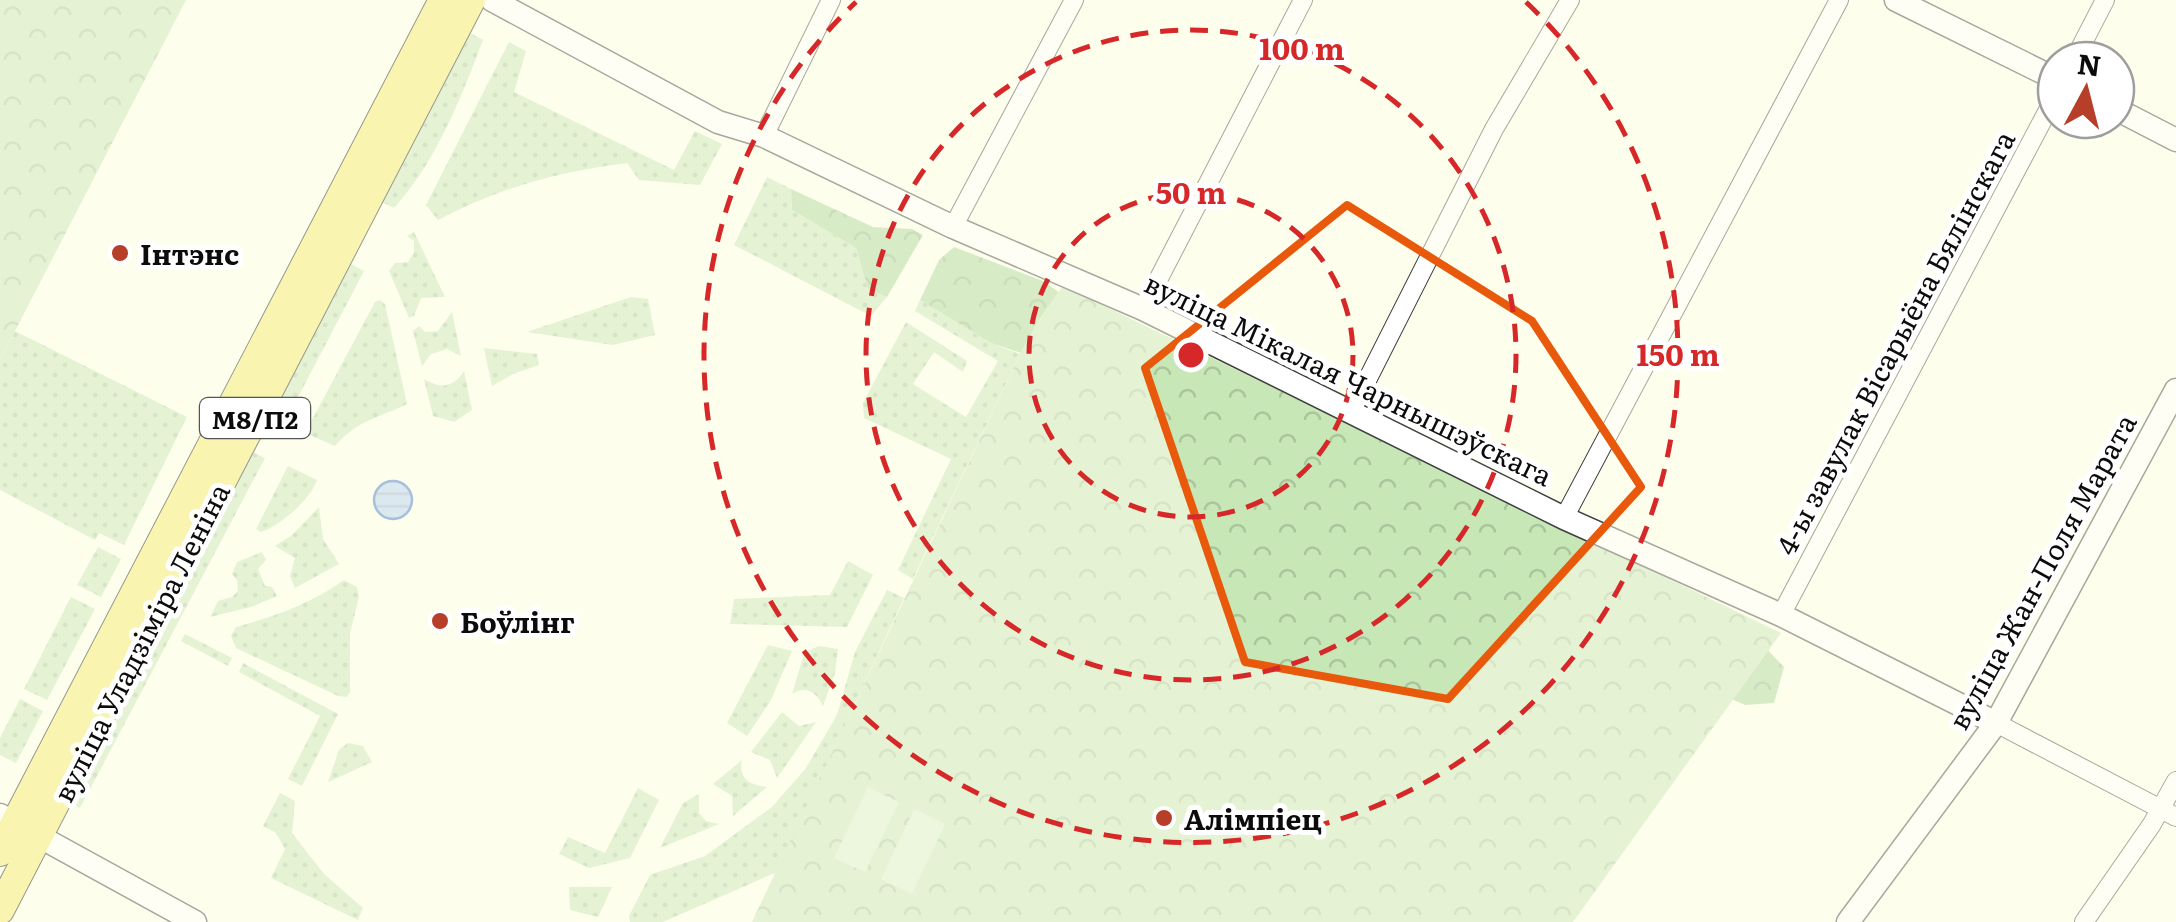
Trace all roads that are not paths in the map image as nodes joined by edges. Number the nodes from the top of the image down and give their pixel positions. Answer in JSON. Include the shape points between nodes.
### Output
{"nodes":[{"id":1,"x":443,"y":0,"type":"edge"},
{"id":2,"x":472,"y":0,"type":"edge"},
{"id":3,"x":492,"y":0,"type":"edge"},
{"id":4,"x":831,"y":0,"type":"edge"},
{"id":5,"x":1074,"y":0,"type":"edge"},
{"id":6,"x":1303,"y":0,"type":"edge"},
{"id":7,"x":1570,"y":0,"type":"edge"},
{"id":8,"x":1839,"y":0,"type":"edge"},
{"id":9,"x":1896,"y":0,"type":"edge"},
{"id":10,"x":2105,"y":0,"type":"edge"},
{"id":11,"x":2084,"y":40,"type":"edge"},
{"id":12,"x":2036,"y":68,"type":"edge"},
{"id":13,"x":2136,"y":119,"type":"edge"},
{"id":14,"x":2036,"y":133,"type":"edge"},
{"id":15,"x":764,"y":136,"type":"junction"},
{"id":16,"x":2176,"y":140,"type":"edge"},
{"id":17,"x":953,"y":226,"type":"junction"},
{"id":18,"x":1143,"y":309,"type":"junction"},
{"id":19,"x":2176,"y":390,"type":"edge"},
{"id":20,"x":1351,"y":412,"type":"junction"},
{"id":21,"x":1564,"y":518,"type":"junction"},
{"id":22,"x":1781,"y":615,"type":"junction"},
{"id":23,"x":1996,"y":723,"type":"junction"},
{"id":24,"x":2176,"y":782,"type":"edge"},
{"id":25,"x":2168,"y":813,"type":"edge"},
{"id":26,"x":18,"y":824,"type":"edge"},
{"id":27,"x":0,"y":852,"type":"edge"},
{"id":28,"x":0,"y":910,"type":"edge"},
{"id":29,"x":195,"y":922,"type":"edge"},
{"id":30,"x":1848,"y":922,"type":"edge"},
{"id":31,"x":2084,"y":922,"type":"edge"}],
"edges":[{"from":1,"to":26,"type":"main road","name":"вуліца Уладзіміра Леніна","number":"М8/П2"},
{"from":2,"to":26,"type":"main road","name":"вуліца Уладзіміра Леніна","number":"М8/П2"},
{"from":3,"to":15,"type":"street","name":"вуліца Мікалая Чарнышэўскага","via":[[718,122]]},
{"from":4,"to":15,"type":"street"},
{"from":5,"to":17,"type":"street"},
{"from":6,"to":18,"type":"street"},
{"from":7,"to":20,"type":"street","via":[[1494,129]]},
{"from":8,"to":21,"type":"street"},
{"from":9,"to":12,"type":"street"},
{"from":10,"to":11,"type":"street"},
{"from":13,"to":16,"type":"street"},
{"from":14,"to":22,"type":"street","name":"4-ы завулак Вісарыёна Бялінскага"},
{"from":15,"to":17,"type":"street","name":"вуліца Мікалая Чарнышэўскага"},
{"from":17,"to":18,"type":"street","name":"вуліца Мікалая Чарнышэўскага"},
{"from":18,"to":20,"type":"street","name":"вуліца Мікалая Чарнышэўскага"},
{"from":19,"to":23,"type":"street","name":"вуліца Жан-Поля Марата"},
{"from":20,"to":21,"type":"street","name":"вуліца Мікалая Чарнышэўскага"},
{"from":21,"to":22,"type":"street","name":"вуліца Мікалая Чарнышэўскага"},
{"from":22,"to":23,"type":"street","name":"вуліца Мікалая Чарнышэўскага"},
{"from":23,"to":25,"type":"street","name":"вуліца Мікалая Чарнышэўскага"},
{"from":23,"to":30,"type":"street","name":"вуліца Жан-Поля Марата"},
{"from":24,"to":25,"type":"street"},
{"from":25,"to":31,"type":"street"},
{"from":26,"to":27,"type":"main road","name":"вуліца Уладзіміра Леніна","number":"М8/П2"},
{"from":26,"to":28,"type":"main road","name":"вуліца Уладзіміра Леніна","number":"М8/П2"},
{"from":26,"to":29,"type":"street"}]}
